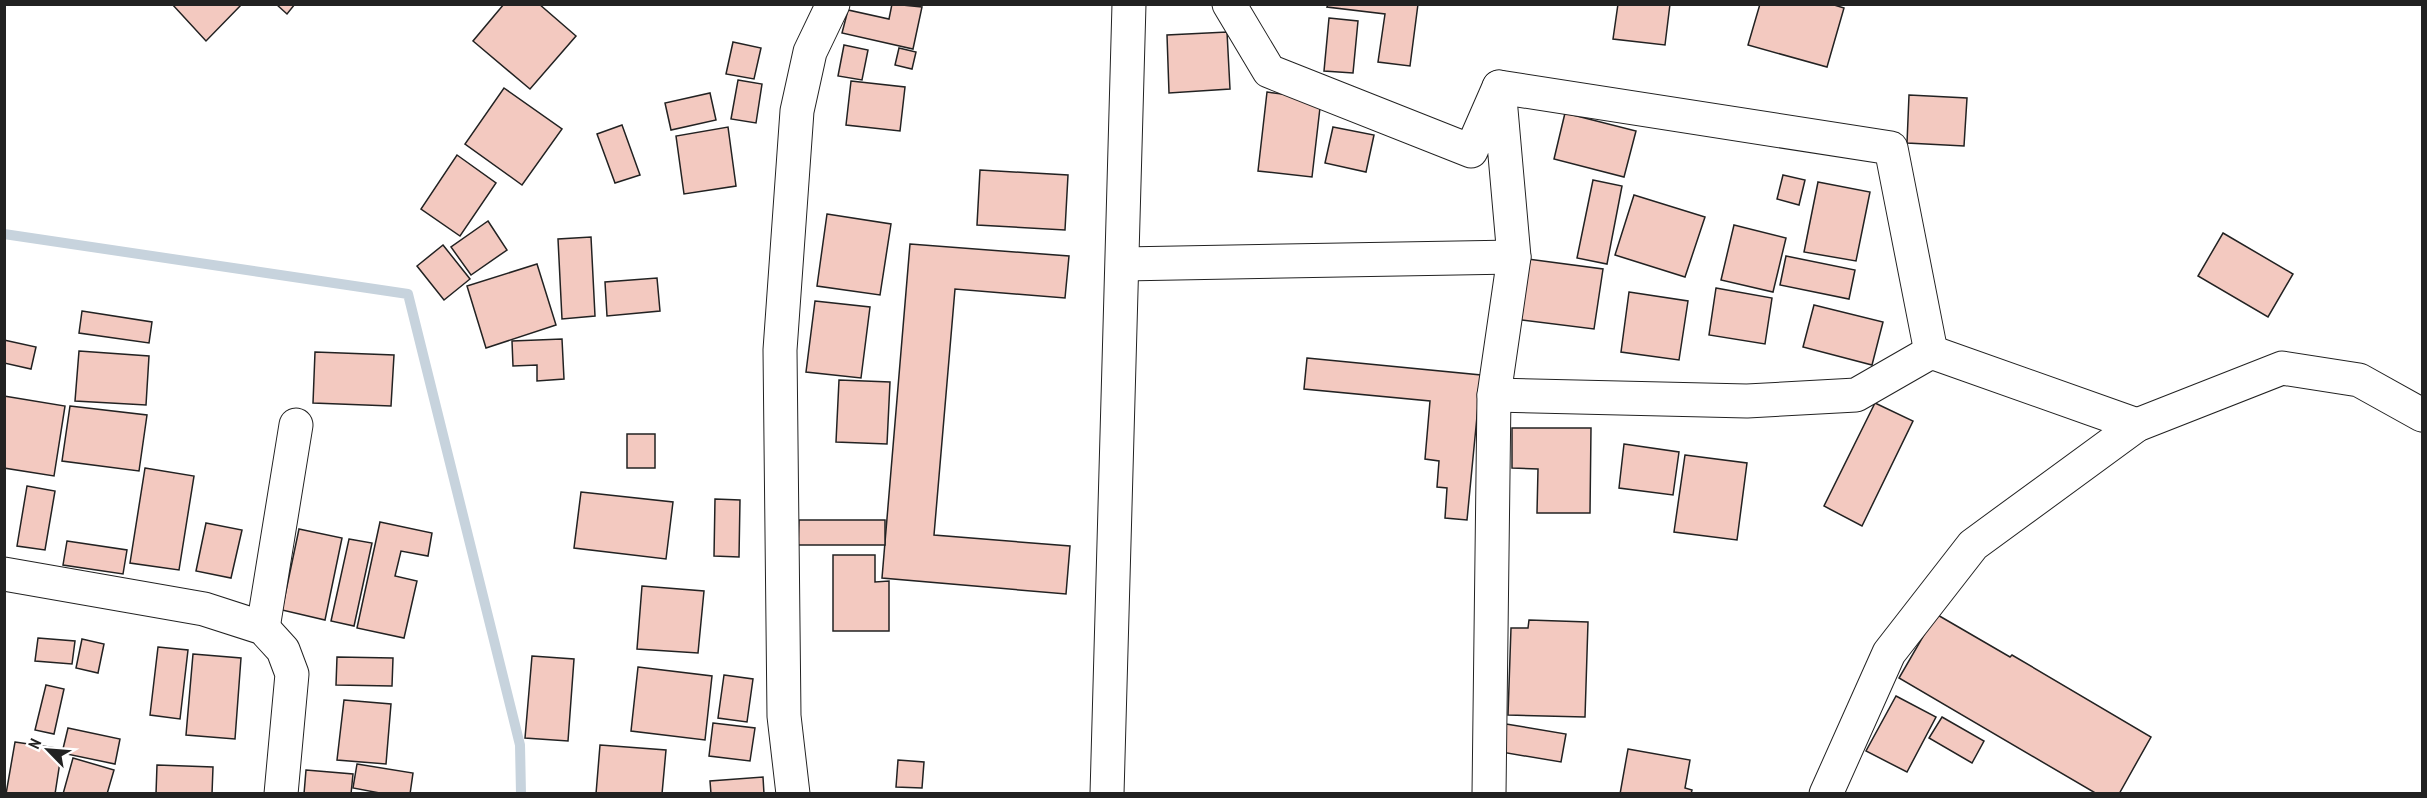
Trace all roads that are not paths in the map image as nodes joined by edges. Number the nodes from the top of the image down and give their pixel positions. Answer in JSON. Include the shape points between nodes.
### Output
{"nodes":[{"id":1,"x":833,"y":4,"type":"edge"},
{"id":2,"x":1129,"y":4,"type":"edge"},
{"id":3,"x":1229,"y":4,"type":"edge"},
{"id":4,"x":1498,"y":87,"type":"junction"},
{"id":5,"x":1514,"y":257,"type":"junction"},
{"id":6,"x":1123,"y":264,"type":"junction"},
{"id":7,"x":1931,"y":352,"type":"junction"},
{"id":8,"x":1494,"y":395,"type":"junction"},
{"id":9,"x":2422,"y":416,"type":"edge"},
{"id":10,"x":296,"y":425,"type":"dead end"},
{"id":11,"x":2137,"y":425,"type":"junction"},
{"id":12,"x":4,"y":574,"type":"edge"},
{"id":13,"x":262,"y":628,"type":"junction"},
{"id":14,"x":281,"y":794,"type":"edge"},
{"id":15,"x":793,"y":794,"type":"edge"},
{"id":16,"x":1107,"y":794,"type":"edge"},
{"id":17,"x":1489,"y":794,"type":"edge"},
{"id":18,"x":1826,"y":794,"type":"edge"}],
"edges":[{"from":1,"to":15,"type":"street","via":[[810,52],[797,111],[780,350],[784,716]]},
{"from":2,"to":6,"type":"street"},
{"from":3,"to":4,"type":"street","via":[[1269,70],[1471,151]]},
{"from":4,"to":5,"type":"street"},
{"from":4,"to":7,"type":"street","via":[[1891,148]]},
{"from":5,"to":6,"type":"street"},
{"from":5,"to":8,"type":"street"},
{"from":6,"to":16,"type":"street"},
{"from":7,"to":8,"type":"street","via":[[1856,395],[1747,401]]},
{"from":7,"to":11,"type":"street"},
{"from":8,"to":17,"type":"street"},
{"from":9,"to":11,"type":"street","via":[[2359,380],[2282,368]]},
{"from":10,"to":13,"type":"street"},
{"from":11,"to":18,"type":"street","via":[[1973,544],[1889,653]]},
{"from":12,"to":13,"type":"street","via":[[204,609]]},
{"from":13,"to":14,"type":"street","via":[[283,650],[292,674]]}]}
